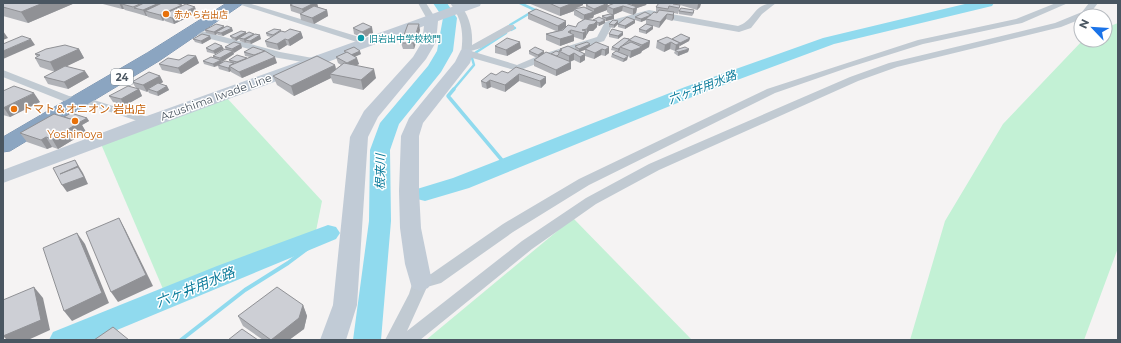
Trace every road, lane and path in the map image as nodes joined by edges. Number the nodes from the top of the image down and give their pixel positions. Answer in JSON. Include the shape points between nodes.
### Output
{"nodes":[{"id":1,"x":226,"y":3,"type":"edge"},
{"id":2,"x":238,"y":3,"type":"edge"},
{"id":3,"x":475,"y":3,"type":"edge"},
{"id":4,"x":644,"y":3,"type":"edge"},
{"id":5,"x":772,"y":3,"type":"edge"},
{"id":6,"x":1064,"y":3,"type":"edge"},
{"id":7,"x":1094,"y":3,"type":"edge"},
{"id":8,"x":456,"y":7,"type":"edge"},
{"id":9,"x":653,"y":7,"type":"dead end"},
{"id":10,"x":430,"y":13,"type":"edge"},
{"id":11,"x":511,"y":27,"type":"dead end"},
{"id":12,"x":202,"y":34,"type":"edge"},
{"id":13,"x":223,"y":40,"type":"junction"},
{"id":14,"x":366,"y":42,"type":"junction"},
{"id":15,"x":211,"y":47,"type":"edge"},
{"id":16,"x":466,"y":51,"type":"junction"},
{"id":17,"x":314,"y":61,"type":"junction"},
{"id":18,"x":3,"y":74,"type":"edge"},
{"id":19,"x":75,"y":100,"type":"junction"},
{"id":20,"x":150,"y":121,"type":"junction"},
{"id":21,"x":3,"y":135,"type":"edge"},
{"id":22,"x":3,"y":146,"type":"edge"},
{"id":23,"x":3,"y":178,"type":"edge"},
{"id":24,"x":420,"y":282,"type":"junction"},
{"id":25,"x":333,"y":340,"type":"edge"},
{"id":26,"x":394,"y":340,"type":"edge"},
{"id":27,"x":408,"y":340,"type":"edge"}],
"edges":[{"from":1,"to":19,"type":"highway","number":"24"},
{"from":2,"to":14,"type":"street"},
{"from":2,"to":19,"type":"highway","number":"24","via":[[153,58]]},
{"from":3,"to":8,"type":"main road","name":"Azushima Iwade Line"},
{"from":4,"to":9,"type":"street"},
{"from":5,"to":16,"type":"street","via":[[759,12],[748,26],[738,29],[649,13],[615,21],[608,24],[601,39],[518,68]]},
{"from":6,"to":24,"type":"street","via":[[1019,22],[921,42],[771,91],[584,182],[508,228],[435,279]]},
{"from":7,"to":27,"type":"street","via":[[1085,14],[1058,25],[893,65],[854,78],[654,168],[591,201],[527,245]]},
{"from":8,"to":10,"type":"main road","name":"Azushima Iwade Line"},
{"from":8,"to":16,"type":"street","via":[[462,12],[469,36]]},
{"from":10,"to":14,"type":"main road","name":"Azushima Iwade Line"},
{"from":10,"to":25,"type":"main road","via":[[429,42],[419,58],[370,115],[359,137],[345,305]]},
{"from":11,"to":16,"type":"street"},
{"from":12,"to":13,"type":"street"},
{"from":13,"to":15,"type":"street"},
{"from":13,"to":17,"type":"street","via":[[277,55]]},
{"from":14,"to":17,"type":"main road","name":"Azushima Iwade Line"},
{"from":16,"to":24,"type":"main road","via":[[462,63],[415,122],[410,136],[411,227],[414,259]]},
{"from":17,"to":20,"type":"main road","name":"Azushima Iwade Line"},
{"from":18,"to":19,"type":"street"},
{"from":19,"to":20,"type":"street"},
{"from":19,"to":21,"type":"highway","number":"24"},
{"from":19,"to":22,"type":"highway","number":"24"},
{"from":20,"to":23,"type":"main road","name":"Azushima Iwade Line"},
{"from":24,"to":26,"type":"street","via":[[417,294]]}]}
